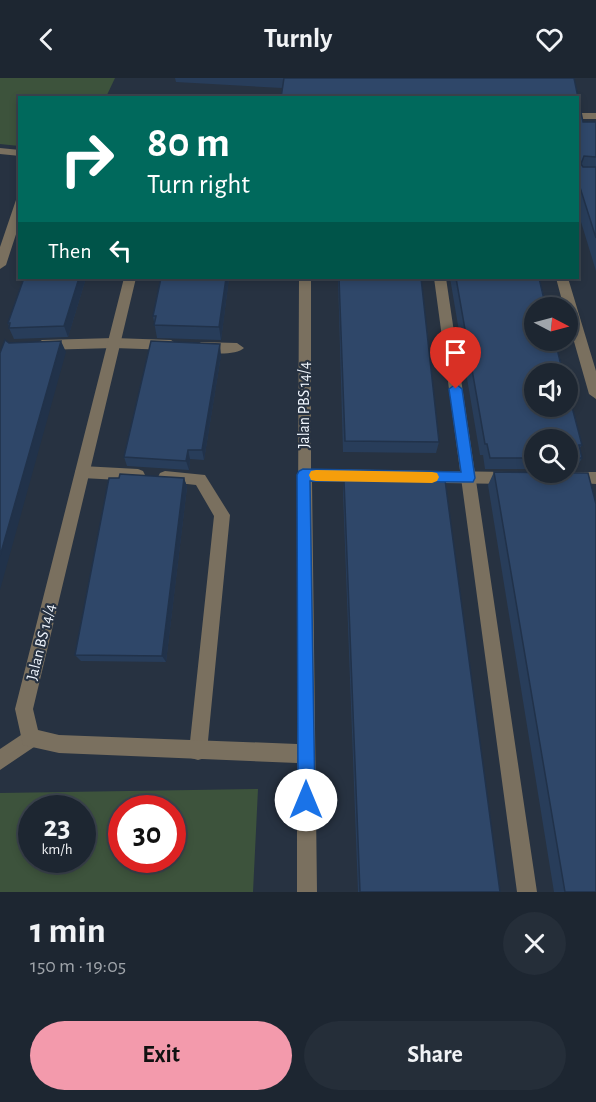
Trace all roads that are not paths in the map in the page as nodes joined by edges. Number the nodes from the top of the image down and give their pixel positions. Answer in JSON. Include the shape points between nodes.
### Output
{"nodes":[{"id":1,"x":579,"y":116,"type":"edge"},
{"id":2,"x":596,"y":116,"type":"edge"},
{"id":3,"x":0,"y":150,"type":"edge"},
{"id":4,"x":18,"y":153,"type":"edge"},
{"id":5,"x":18,"y":209,"type":"edge"},
{"id":6,"x":0,"y":265,"type":"edge"},
{"id":7,"x":130,"y":279,"type":"edge"},
{"id":8,"x":305,"y":279,"type":"edge"},
{"id":9,"x":440,"y":279,"type":"edge"},
{"id":10,"x":562,"y":279,"type":"edge"},
{"id":11,"x":114,"y":343,"type":"junction"},
{"id":12,"x":26,"y":345,"type":"edge"},
{"id":13,"x":237,"y":348,"type":"dead end"},
{"id":14,"x":596,"y":394,"type":"edge"},
{"id":15,"x":82,"y":472,"type":"junction"},
{"id":16,"x":303,"y":475,"type":"junction"},
{"id":17,"x":468,"y":478,"type":"junction"},
{"id":18,"x":524,"y":478,"type":"edge"},
{"id":19,"x":578,"y":478,"type":"edge"},
{"id":20,"x":596,"y":478,"type":"edge"},
{"id":21,"x":30,"y":738,"type":"junction"},
{"id":22,"x":198,"y":751,"type":"junction"},
{"id":23,"x":306,"y":754,"type":"junction"},
{"id":24,"x":0,"y":760,"type":"edge"},
{"id":25,"x":307,"y":892,"type":"edge"},
{"id":26,"x":527,"y":892,"type":"edge"}],
"edges":[{"from":1,"to":2,"type":"street"},
{"from":3,"to":4,"type":"street"},
{"from":5,"to":6,"type":"street"},
{"from":7,"to":11,"type":"street","name":"Jalan BS 14/4"},
{"from":8,"to":16,"type":"street","name":"Jalan PBS 14/4"},
{"from":9,"to":17,"type":"street"},
{"from":10,"to":14,"type":"street"},
{"from":11,"to":12,"type":"street"},
{"from":11,"to":13,"type":"street"},
{"from":11,"to":15,"type":"street","name":"Jalan BS 14/4"},
{"from":15,"to":21,"type":"street","name":"Jalan BS 14/4","via":[[24,709]]},
{"from":15,"to":22,"type":"street","via":[[200,479],[222,515]]},
{"from":16,"to":17,"type":"street"},
{"from":16,"to":23,"type":"street","name":"Jalan PBS 14/4"},
{"from":17,"to":18,"type":"street"},
{"from":17,"to":26,"type":"street"},
{"from":19,"to":20,"type":"street"},
{"from":21,"to":22,"type":"street","via":[[59,744]]},
{"from":21,"to":24,"type":"street"},
{"from":22,"to":23,"type":"street"},
{"from":23,"to":25,"type":"street","name":"Jalan PBS 14/4"}]}
